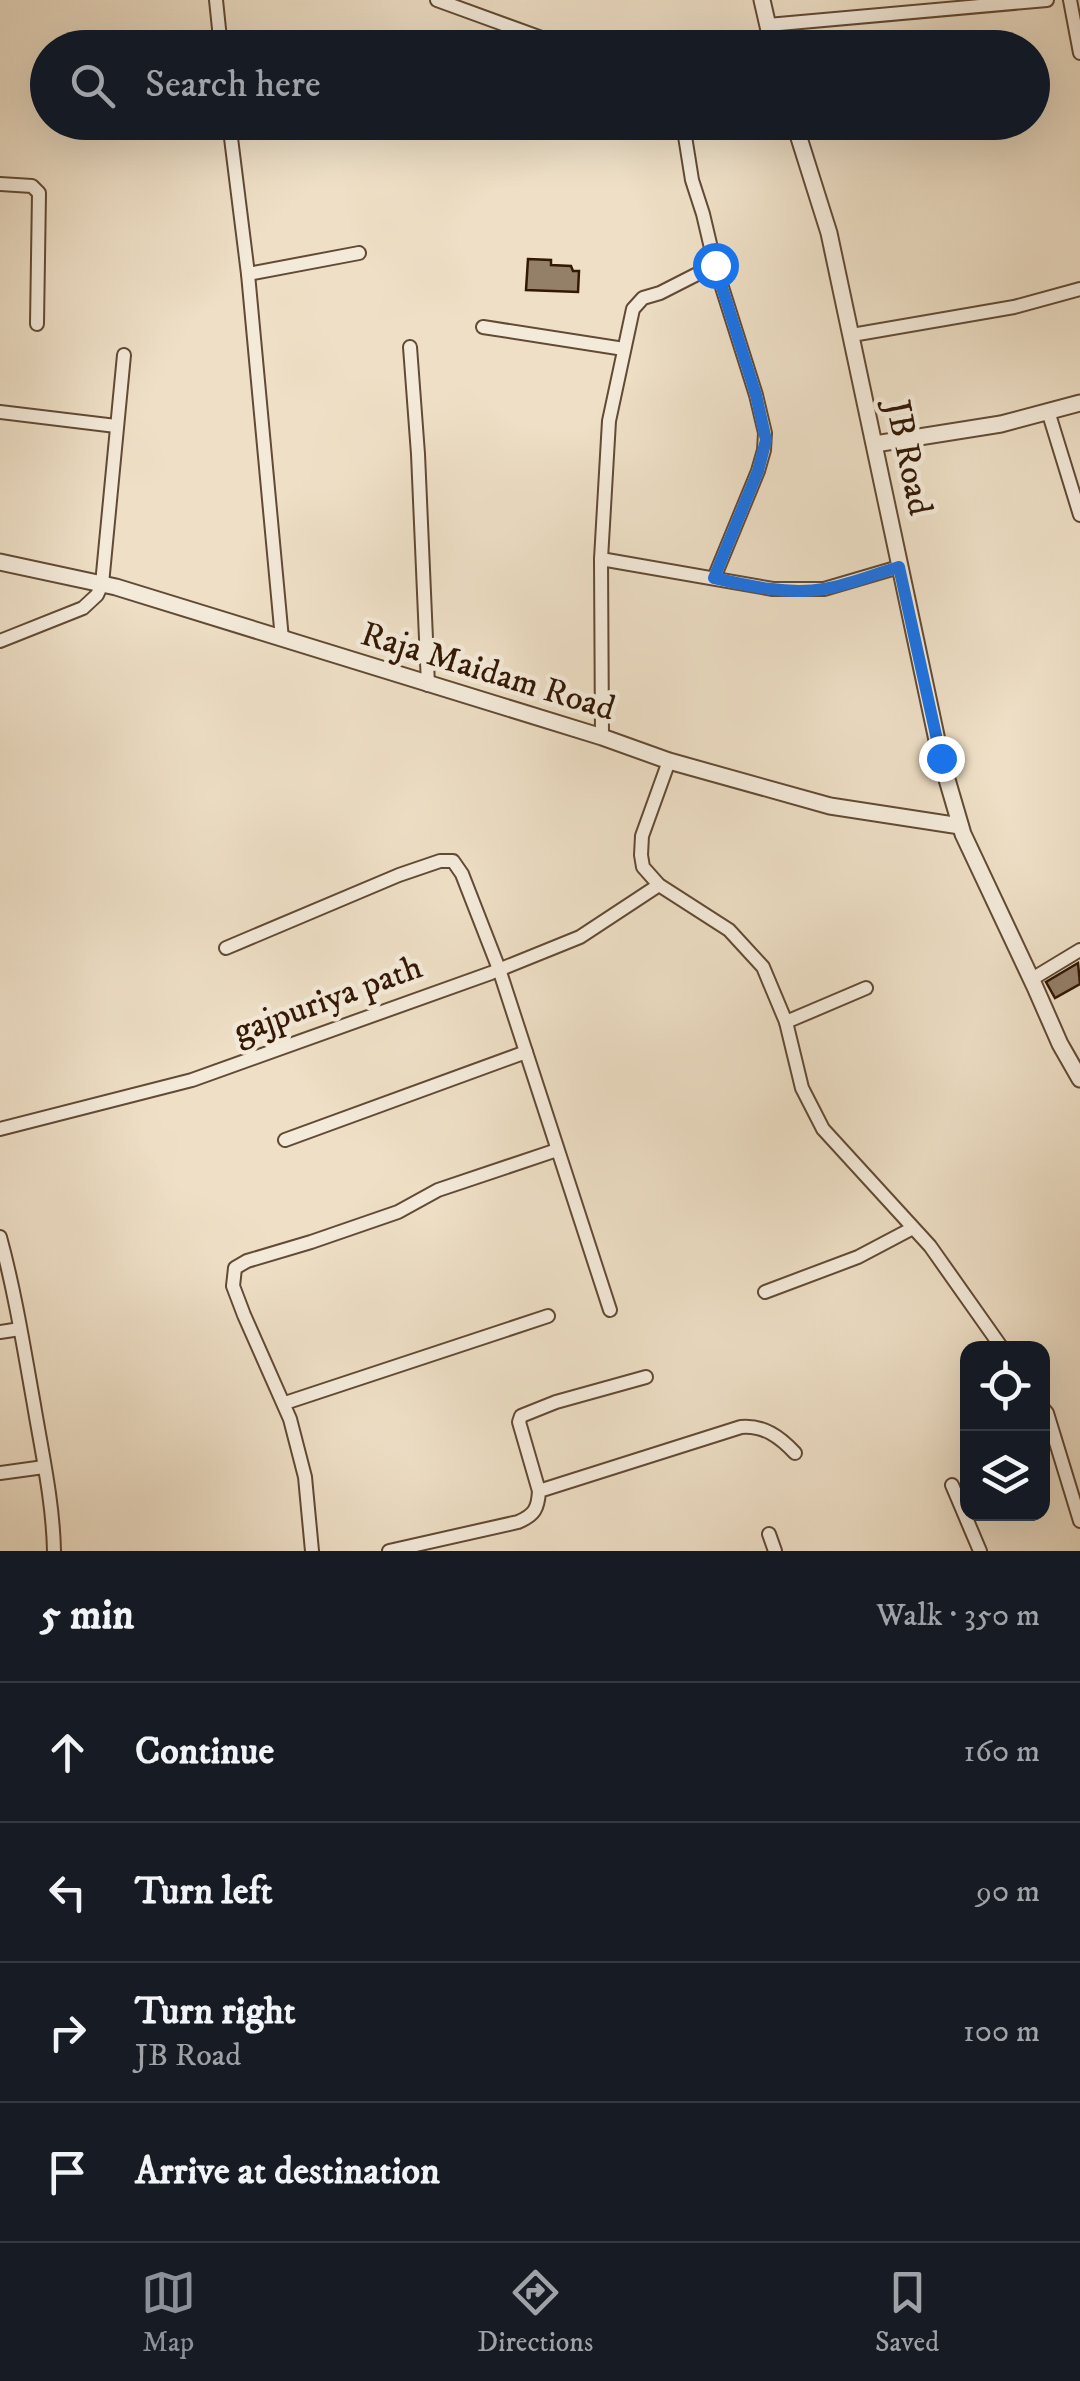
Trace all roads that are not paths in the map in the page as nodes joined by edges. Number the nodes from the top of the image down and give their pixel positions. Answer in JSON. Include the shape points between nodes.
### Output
{"nodes":[{"id":1,"x":216,"y":0,"type":"edge"},
{"id":2,"x":437,"y":0,"type":"edge"},
{"id":3,"x":762,"y":0,"type":"edge"},
{"id":4,"x":1048,"y":0,"type":"edge"},
{"id":5,"x":1071,"y":1,"type":"edge"},
{"id":6,"x":768,"y":25,"type":"junction"},
{"id":7,"x":219,"y":30,"type":"edge"},
{"id":8,"x":520,"y":30,"type":"edge"},
{"id":9,"x":769,"y":30,"type":"edge"},
{"id":10,"x":1080,"y":52,"type":"edge"},
{"id":11,"x":231,"y":140,"type":"edge"},
{"id":12,"x":686,"y":140,"type":"edge"},
{"id":13,"x":800,"y":140,"type":"edge"},
{"id":14,"x":0,"y":184,"type":"edge"},
{"id":15,"x":359,"y":253,"type":"dead end"},
{"id":16,"x":715,"y":265,"type":"junction"},
{"id":17,"x":248,"y":274,"type":"junction"},
{"id":18,"x":1080,"y":289,"type":"edge"},
{"id":19,"x":37,"y":324,"type":"dead end"},
{"id":20,"x":483,"y":327,"type":"dead end"},
{"id":21,"x":852,"y":336,"type":"junction"},
{"id":22,"x":410,"y":347,"type":"dead end"},
{"id":23,"x":624,"y":349,"type":"junction"},
{"id":24,"x":124,"y":355,"type":"dead end"},
{"id":25,"x":1080,"y":403,"type":"edge"},
{"id":26,"x":0,"y":412,"type":"edge"},
{"id":27,"x":1048,"y":412,"type":"junction"},
{"id":28,"x":116,"y":426,"type":"junction"},
{"id":29,"x":875,"y":444,"type":"junction"},
{"id":30,"x":1080,"y":515,"type":"edge"},
{"id":31,"x":601,"y":559,"type":"junction"},
{"id":32,"x":0,"y":562,"type":"edge"},
{"id":33,"x":899,"y":567,"type":"junction"},
{"id":34,"x":714,"y":578,"type":"junction"},
{"id":35,"x":102,"y":584,"type":"junction"},
{"id":36,"x":282,"y":639,"type":"junction"},
{"id":37,"x":0,"y":642,"type":"edge"},
{"id":38,"x":428,"y":685,"type":"junction"},
{"id":39,"x":602,"y":738,"type":"junction"},
{"id":40,"x":670,"y":761,"type":"junction"},
{"id":41,"x":960,"y":826,"type":"junction"},
{"id":42,"x":659,"y":885,"type":"junction"},
{"id":43,"x":226,"y":948,"type":"dead end"},
{"id":44,"x":1080,"y":950,"type":"edge"},
{"id":45,"x":499,"y":969,"type":"junction"},
{"id":46,"x":1032,"y":979,"type":"junction"},
{"id":47,"x":866,"y":988,"type":"dead end"},
{"id":48,"x":786,"y":1022,"type":"junction"},
{"id":49,"x":526,"y":1052,"type":"junction"},
{"id":50,"x":1080,"y":1079,"type":"edge"},
{"id":51,"x":0,"y":1129,"type":"edge"},
{"id":52,"x":284,"y":1140,"type":"dead end"},
{"id":53,"x":558,"y":1150,"type":"junction"},
{"id":54,"x":914,"y":1228,"type":"junction"},
{"id":55,"x":0,"y":1237,"type":"edge"},
{"id":56,"x":765,"y":1292,"type":"dead end"},
{"id":57,"x":610,"y":1310,"type":"dead end"},
{"id":58,"x":548,"y":1316,"type":"dead end"},
{"id":59,"x":20,"y":1329,"type":"junction"},
{"id":60,"x":0,"y":1332,"type":"edge"},
{"id":61,"x":997,"y":1341,"type":"edge"},
{"id":62,"x":646,"y":1377,"type":"dead end"},
{"id":63,"x":285,"y":1403,"type":"junction"},
{"id":64,"x":1050,"y":1425,"type":"edge"},
{"id":65,"x":795,"y":1453,"type":"dead end"},
{"id":66,"x":44,"y":1467,"type":"junction"},
{"id":67,"x":0,"y":1474,"type":"edge"},
{"id":68,"x":952,"y":1485,"type":"dead end"},
{"id":69,"x":539,"y":1491,"type":"junction"},
{"id":70,"x":1080,"y":1521,"type":"edge"},
{"id":71,"x":769,"y":1534,"type":"dead end"},
{"id":72,"x":54,"y":1551,"type":"edge"},
{"id":73,"x":312,"y":1551,"type":"edge"},
{"id":74,"x":390,"y":1551,"type":"edge"},
{"id":75,"x":775,"y":1551,"type":"edge"},
{"id":76,"x":980,"y":1551,"type":"edge"}],
"edges":[{"from":1,"to":7,"type":"street"},
{"from":2,"to":8,"type":"street"},
{"from":3,"to":6,"type":"street"},
{"from":4,"to":6,"type":"street"},
{"from":5,"to":10,"type":"street"},
{"from":6,"to":9,"type":"street"},
{"from":11,"to":17,"type":"street"},
{"from":12,"to":16,"type":"street"},
{"from":13,"to":21,"type":"street","name":"JB Road"},
{"from":14,"to":19,"type":"street","via":[[38,192]]},
{"from":15,"to":17,"type":"street"},
{"from":16,"to":23,"type":"street","via":[[637,302]]},
{"from":16,"to":34,"type":"street","via":[[766,440]]},
{"from":17,"to":36,"type":"street"},
{"from":18,"to":21,"type":"street","via":[[1014,308]]},
{"from":20,"to":23,"type":"street"},
{"from":21,"to":29,"type":"street","name":"JB Road"},
{"from":22,"to":38,"type":"street"},
{"from":23,"to":31,"type":"street","via":[[609,421]]},
{"from":24,"to":28,"type":"street"},
{"from":25,"to":27,"type":"street"},
{"from":26,"to":28,"type":"street"},
{"from":27,"to":29,"type":"street"},
{"from":27,"to":30,"type":"street"},
{"from":28,"to":35,"type":"street"},
{"from":29,"to":33,"type":"street","name":"JB Road"},
{"from":31,"to":34,"type":"street"},
{"from":31,"to":39,"type":"street"},
{"from":32,"to":35,"type":"street","name":"Raja Maidam Road"},
{"from":33,"to":34,"type":"street","via":[[824,589],[773,589]]},
{"from":33,"to":41,"type":"street","name":"JB Road"},
{"from":35,"to":36,"type":"street","name":"Raja Maidam Road"},
{"from":35,"to":37,"type":"street","via":[[84,608]]},
{"from":36,"to":38,"type":"street","name":"Raja Maidam Road"},
{"from":38,"to":39,"type":"street","name":"Raja Maidam Road"},
{"from":39,"to":40,"type":"street","name":"Raja Maidam Road"},
{"from":40,"to":41,"type":"street","name":"Raja Maidam Road","via":[[830,806]]},
{"from":40,"to":42,"type":"street","via":[[640,854]]},
{"from":41,"to":46,"type":"street","name":"JB Road"},
{"from":42,"to":45,"type":"street","name":"gajpuriya path","via":[[580,937]]},
{"from":42,"to":48,"type":"street","via":[[747,948],[763,966]]},
{"from":43,"to":45,"type":"street","via":[[447,860],[458,866]]},
{"from":44,"to":46,"type":"street"},
{"from":45,"to":49,"type":"street"},
{"from":45,"to":51,"type":"street","name":"gajpuriya path","via":[[192,1080]]},
{"from":46,"to":50,"type":"street","name":"JB Road"},
{"from":47,"to":48,"type":"street"},
{"from":48,"to":54,"type":"street","via":[[802,1088],[823,1129]]},
{"from":49,"to":52,"type":"street"},
{"from":49,"to":53,"type":"street"},
{"from":53,"to":57,"type":"street"},
{"from":53,"to":63,"type":"street","via":[[235,1268],[233,1286]]},
{"from":54,"to":56,"type":"street"},
{"from":54,"to":61,"type":"street"},
{"from":55,"to":59,"type":"street"},
{"from":58,"to":63,"type":"street"},
{"from":59,"to":60,"type":"street"},
{"from":59,"to":66,"type":"street"},
{"from":62,"to":69,"type":"street","via":[[521,1416]]},
{"from":63,"to":73,"type":"street","via":[[306,1478]]},
{"from":64,"to":70,"type":"street"},
{"from":65,"to":69,"type":"street","via":[[768,1431],[741,1427]]},
{"from":66,"to":67,"type":"street"},
{"from":66,"to":72,"type":"street"},
{"from":68,"to":76,"type":"street"},
{"from":69,"to":74,"type":"street","via":[[526,1519]]},
{"from":71,"to":75,"type":"street"}]}
